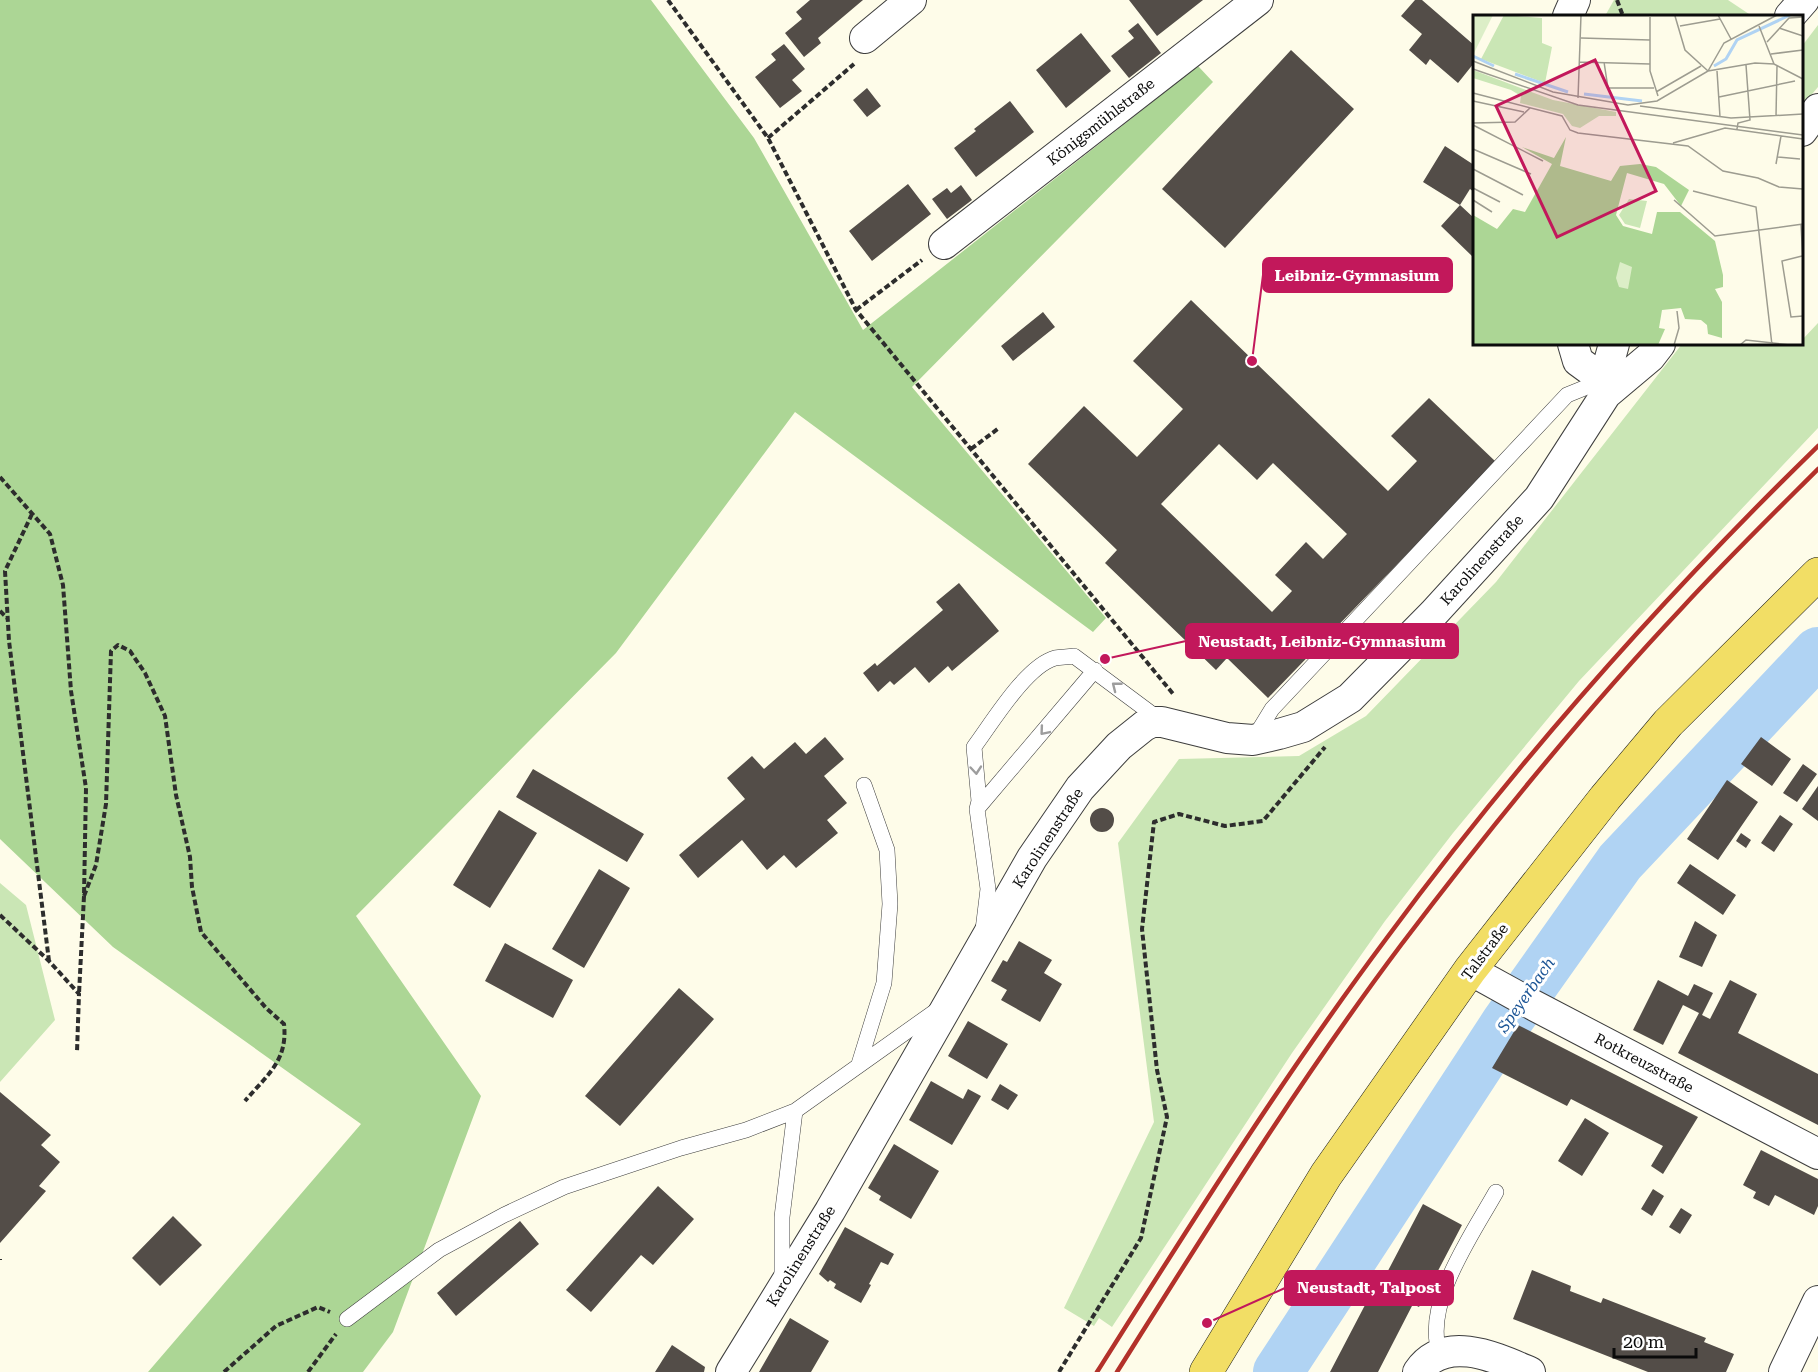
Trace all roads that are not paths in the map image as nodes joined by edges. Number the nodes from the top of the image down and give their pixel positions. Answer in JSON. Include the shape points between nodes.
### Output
{"nodes":[{"id":1,"x":911,"y":0,"type":"edge"},
{"id":2,"x":1258,"y":0,"type":"edge"},
{"id":3,"x":1575,"y":0,"type":"edge"},
{"id":4,"x":1804,"y":0,"type":"edge"},
{"id":5,"x":1568,"y":15,"type":"edge"},
{"id":6,"x":1791,"y":15,"type":"edge"},
{"id":7,"x":865,"y":38,"type":"road end"},
{"id":8,"x":1818,"y":109,"type":"edge"},
{"id":9,"x":1803,"y":130,"type":"edge"},
{"id":10,"x":944,"y":244,"type":"road end"},
{"id":11,"x":1573,"y":345,"type":"edge"},
{"id":12,"x":1614,"y":345,"type":"edge"},
{"id":13,"x":1659,"y":345,"type":"edge"},
{"id":14,"x":1605,"y":387,"type":"junction"},
{"id":15,"x":1818,"y":574,"type":"edge"},
{"id":16,"x":1095,"y":670,"type":"junction"},
{"id":17,"x":1175,"y":726,"type":"junction"},
{"id":18,"x":1253,"y":740,"type":"junction"},
{"id":19,"x":864,"y":785,"type":"dead end"},
{"id":20,"x":977,"y":809,"type":"junction"},
{"id":21,"x":981,"y":947,"type":"junction"},
{"id":22,"x":1470,"y":970,"type":"junction"},
{"id":23,"x":951,"y":1000,"type":"junction"},
{"id":24,"x":859,"y":1064,"type":"junction"},
{"id":25,"x":795,"y":1112,"type":"junction"},
{"id":26,"x":1818,"y":1154,"type":"edge"},
{"id":27,"x":1496,"y":1192,"type":"dead end"},
{"id":28,"x":782,"y":1286,"type":"junction"},
{"id":29,"x":1818,"y":1301,"type":"edge"},
{"id":30,"x":347,"y":1319,"type":"road end"},
{"id":31,"x":1429,"y":1363,"type":"edge"},
{"id":32,"x":731,"y":1372,"type":"edge"},
{"id":33,"x":1206,"y":1372,"type":"edge"},
{"id":34,"x":1530,"y":1372,"type":"edge"},
{"id":35,"x":1784,"y":1372,"type":"edge"}],
"edges":[{"from":1,"to":7,"type":"street"},
{"from":2,"to":10,"type":"street","name":"Königsmühlstraße"},
{"from":3,"to":5,"type":"street"},
{"from":4,"to":6,"type":"street"},
{"from":8,"to":9,"type":"street"},
{"from":11,"to":14,"type":"street","via":[[1578,362]]},
{"from":12,"to":14,"type":"street"},
{"from":13,"to":14,"type":"street","via":[[1650,357]]},
{"from":14,"to":18,"type":"lane","via":[[1567,395],[1272,709]]},
{"from":14,"to":18,"type":"street","name":"Karolinenstraße","via":[[1539,498],[1350,698],[1303,727]]},
{"from":15,"to":22,"type":"main road","name":"Talstraße","via":[[1668,723]]},
{"from":17,"to":16,"type":"lane","one_way":true},
{"from":16,"to":20,"type":"lane","one_way":true},
{"from":16,"to":20,"type":"lane","one_way":true,"via":[[1074,656],[1054,659],[1033,670],[974,747]]},
{"from":17,"to":18,"type":"street","name":"Karolinenstraße"},
{"from":17,"to":21,"type":"street","name":"Karolinenstraße","via":[[1152,722],[1144,726],[1080,788],[1032,858]]},
{"from":19,"to":24,"type":"lane","via":[[887,850],[890,904],[884,983]]},
{"from":20,"to":21,"type":"lane","via":[[988,889]]},
{"from":21,"to":23,"type":"street","name":"Karolinenstraße"},
{"from":22,"to":26,"type":"street","name":"Rotkreuzstraße"},
{"from":22,"to":33,"type":"main road","name":"Talstraße","via":[[1326,1175]]},
{"from":23,"to":24,"type":"lane"},
{"from":23,"to":28,"type":"street","name":"Karolinenstraße","via":[[830,1211]]},
{"from":24,"to":25,"type":"lane"},
{"from":25,"to":28,"type":"lane","via":[[783,1217]]},
{"from":25,"to":30,"type":"lane","via":[[564,1187],[439,1250]]},
{"from":27,"to":31,"type":"lane","via":[[1450,1276],[1440,1302],[1436,1342]]},
{"from":28,"to":32,"type":"street","name":"Karolinenstraße"},
{"from":29,"to":35,"type":"street"},
{"from":31,"to":34,"type":"street","via":[[1459,1350]]}]}
